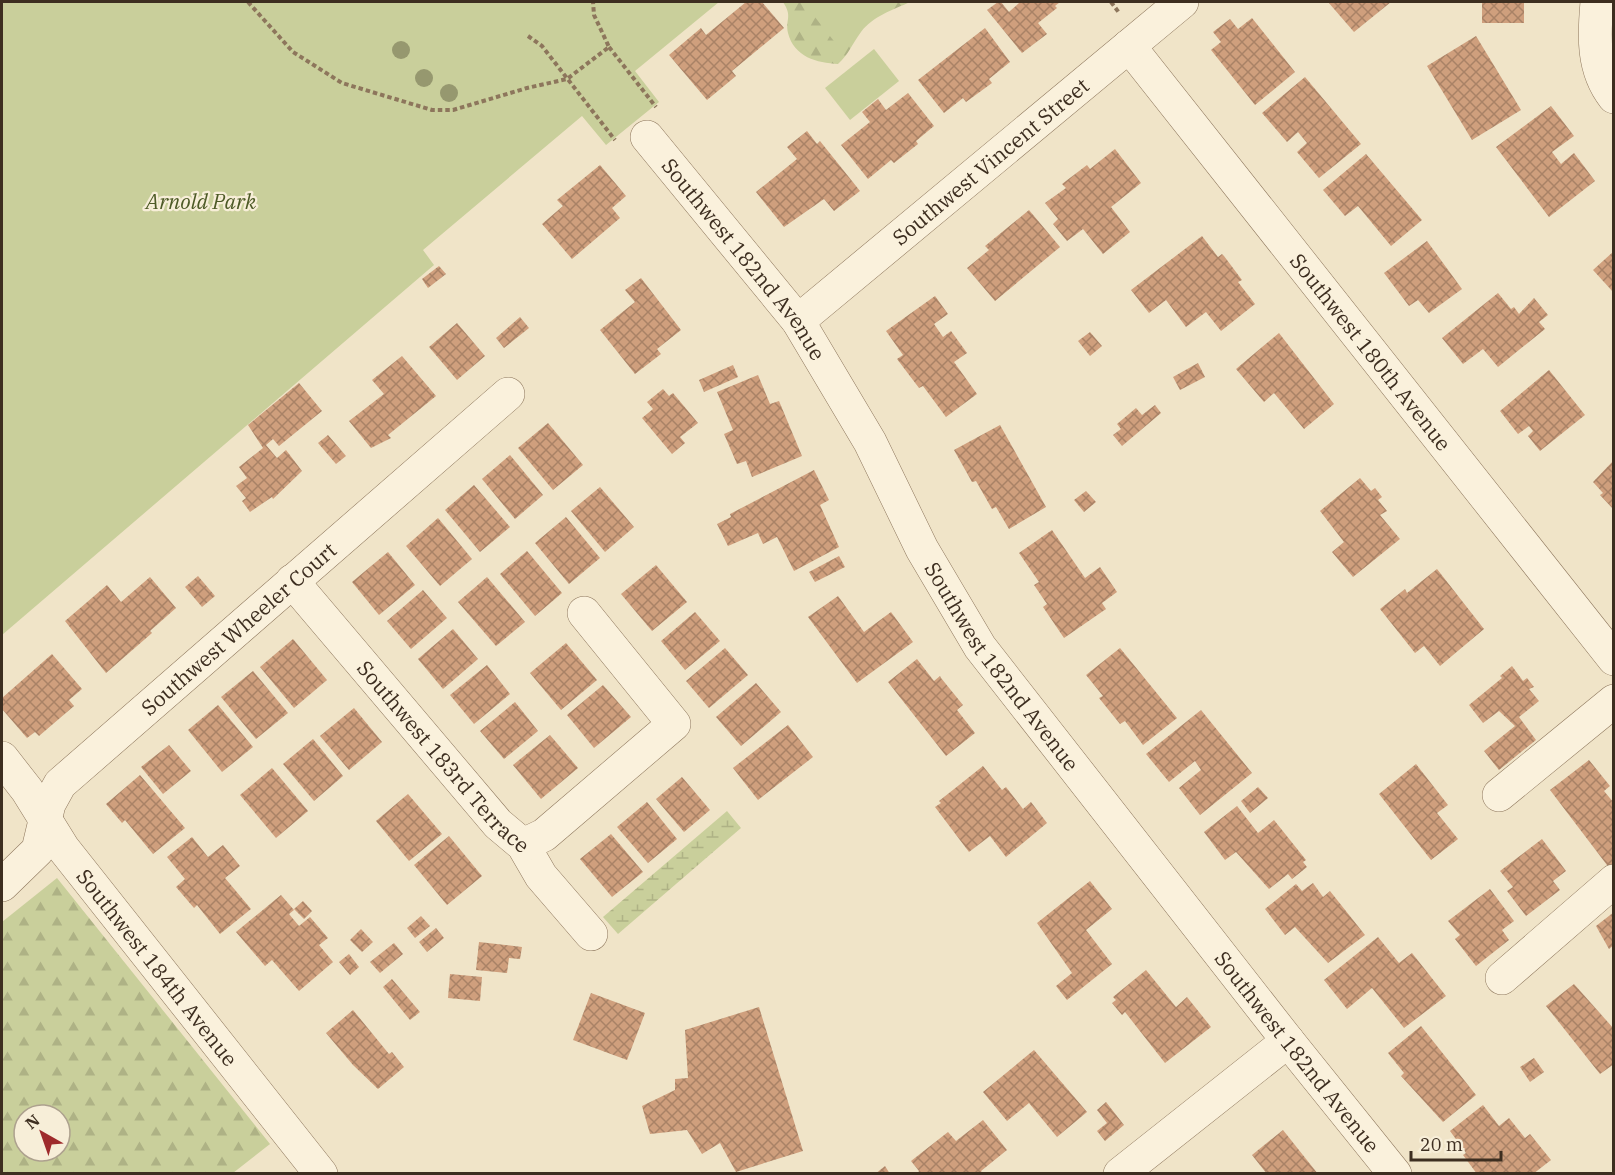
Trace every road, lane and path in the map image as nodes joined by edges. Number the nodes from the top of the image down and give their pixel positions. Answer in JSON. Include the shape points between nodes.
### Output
{"nodes":[{"id":1,"x":248,"y":2,"type":"edge"},
{"id":2,"x":593,"y":2,"type":"edge"},
{"id":3,"x":1111,"y":2,"type":"edge"},
{"id":4,"x":1182,"y":2,"type":"edge"},
{"id":5,"x":1597,"y":2,"type":"edge"},
{"id":6,"x":1126,"y":31,"type":"junction"},
{"id":7,"x":528,"y":36,"type":"dead end"},
{"id":8,"x":609,"y":47,"type":"junction"},
{"id":9,"x":567,"y":79,"type":"junction"},
{"id":10,"x":1614,"y":97,"type":"edge"},
{"id":11,"x":641,"y":130,"type":"junction"},
{"id":12,"x":798,"y":321,"type":"junction"},
{"id":13,"x":508,"y":394,"type":"dead end"},
{"id":14,"x":292,"y":581,"type":"junction"},
{"id":15,"x":584,"y":614,"type":"dead end"},
{"id":16,"x":1614,"y":659,"type":"edge"},
{"id":17,"x":1614,"y":701,"type":"edge"},
{"id":18,"x":2,"y":758,"type":"edge"},
{"id":19,"x":1500,"y":795,"type":"dead end"},
{"id":20,"x":45,"y":818,"type":"junction"},
{"id":21,"x":523,"y":845,"type":"junction"},
{"id":22,"x":1614,"y":881,"type":"edge"},
{"id":23,"x":2,"y":885,"type":"edge"},
{"id":24,"x":591,"y":934,"type":"dead end"},
{"id":25,"x":1502,"y":978,"type":"dead end"},
{"id":26,"x":1288,"y":1041,"type":"junction"},
{"id":27,"x":321,"y":1173,"type":"edge"},
{"id":28,"x":1120,"y":1173,"type":"edge"},
{"id":29,"x":1395,"y":1173,"type":"edge"}],
"edges":[{"from":1,"to":9,"type":"path","via":[[293,52],[342,84],[432,110],[453,110]]},
{"from":2,"to":8,"type":"path","via":[[594,15]]},
{"from":3,"to":6,"type":"path"},
{"from":4,"to":6,"type":"street","name":"Southwest Vincent Street"},
{"from":5,"to":10,"type":"street","via":[[1593,38],[1599,66]]},
{"from":6,"to":12,"type":"street","name":"Southwest Vincent Street"},
{"from":6,"to":16,"type":"street","name":"Southwest 180th Avenue"},
{"from":7,"to":9,"type":"path","via":[[542,46]]},
{"from":8,"to":9,"type":"path"},
{"from":8,"to":11,"type":"path"},
{"from":9,"to":11,"type":"path"},
{"from":11,"to":12,"type":"street","name":"Southwest 182nd Avenue"},
{"from":12,"to":26,"type":"street","name":"Southwest 182nd Avenue","via":[[870,442],[922,549],[980,646]]},
{"from":13,"to":14,"type":"street","name":"Southwest Wheeler Court"},
{"from":14,"to":20,"type":"street","name":"Southwest Wheeler Court","via":[[60,784]]},
{"from":14,"to":21,"type":"street","name":"Southwest 183rd Terrace","via":[[498,824]]},
{"from":15,"to":21,"type":"street","via":[[674,724],[544,835]]},
{"from":17,"to":19,"type":"street"},
{"from":18,"to":20,"type":"street","name":"Southwest 184th Avenue"},
{"from":20,"to":23,"type":"street","name":"Southwest Wheeler Court","via":[[38,850]]},
{"from":20,"to":27,"type":"street","name":"Southwest 184th Avenue","via":[[63,848]]},
{"from":21,"to":24,"type":"street","name":"Southwest 183rd Terrace","via":[[541,876]]},
{"from":22,"to":25,"type":"street"},
{"from":26,"to":28,"type":"street"},
{"from":26,"to":29,"type":"street","name":"Southwest 182nd Avenue"}]}
